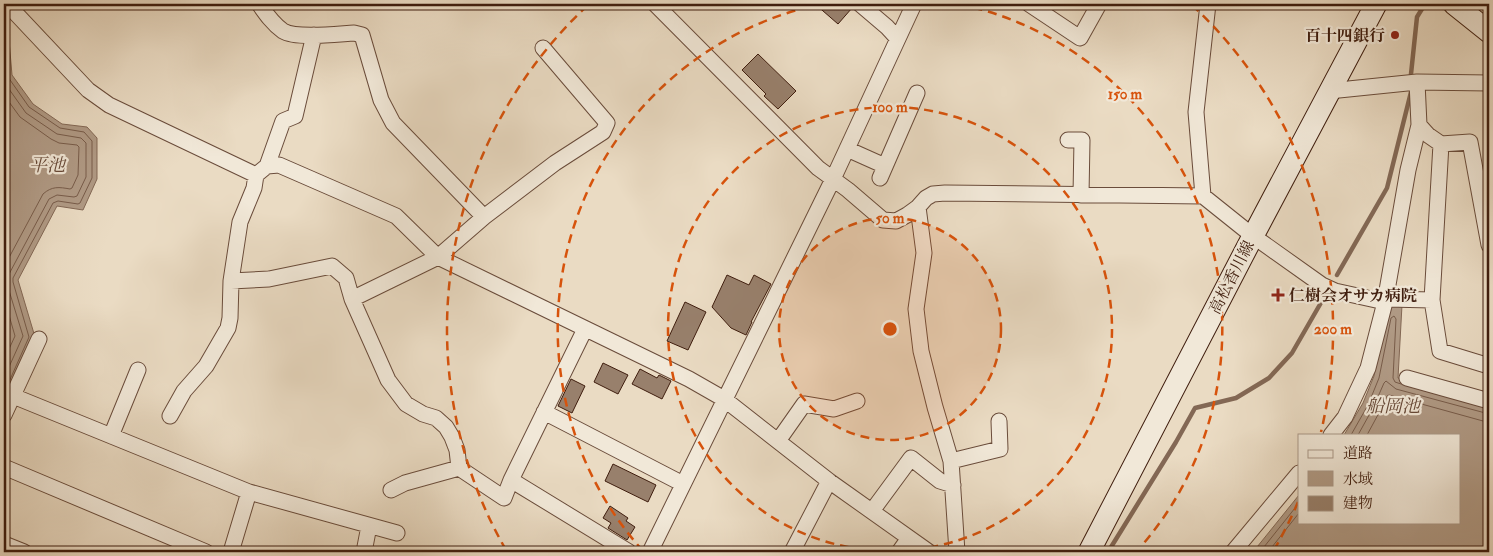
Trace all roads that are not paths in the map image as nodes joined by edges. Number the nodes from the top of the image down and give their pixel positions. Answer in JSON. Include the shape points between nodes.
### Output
{"nodes":[{"id":1,"x":7,"y":4,"type":"edge"},
{"id":2,"x":259,"y":4,"type":"edge"},
{"id":3,"x":655,"y":4,"type":"edge"},
{"id":4,"x":860,"y":4,"type":"edge"},
{"id":5,"x":914,"y":4,"type":"edge"},
{"id":6,"x":1029,"y":4,"type":"edge"},
{"id":7,"x":1099,"y":4,"type":"edge"},
{"id":8,"x":1208,"y":4,"type":"edge"},
{"id":9,"x":1376,"y":4,"type":"edge"},
{"id":10,"x":1454,"y":4,"type":"edge"},
{"id":11,"x":1489,"y":32,"type":"edge"},
{"id":12,"x":314,"y":35,"type":"junction"},
{"id":13,"x":898,"y":39,"type":"junction"},
{"id":14,"x":543,"y":48,"type":"dead end"},
{"id":15,"x":1417,"y":82,"type":"junction"},
{"id":16,"x":1489,"y":84,"type":"edge"},
{"id":17,"x":1328,"y":91,"type":"junction"},
{"id":18,"x":917,"y":93,"type":"dead end"},
{"id":19,"x":1419,"y":125,"type":"junction"},
{"id":20,"x":1068,"y":140,"type":"dead end"},
{"id":21,"x":1441,"y":144,"type":"junction"},
{"id":22,"x":847,"y":149,"type":"junction"},
{"id":23,"x":261,"y":171,"type":"junction"},
{"id":24,"x":833,"y":179,"type":"junction"},
{"id":25,"x":1081,"y":195,"type":"junction"},
{"id":26,"x":1203,"y":196,"type":"junction"},
{"id":27,"x":918,"y":207,"type":"junction"},
{"id":28,"x":484,"y":217,"type":"junction"},
{"id":29,"x":1253,"y":236,"type":"junction"},
{"id":30,"x":1489,"y":245,"type":"edge"},
{"id":31,"x":438,"y":257,"type":"junction"},
{"id":32,"x":231,"y":281,"type":"junction"},
{"id":33,"x":352,"y":299,"type":"junction"},
{"id":34,"x":1432,"y":300,"type":"junction"},
{"id":35,"x":1385,"y":302,"type":"junction"},
{"id":36,"x":585,"y":329,"type":"junction"},
{"id":37,"x":39,"y":339,"type":"dead end"},
{"id":38,"x":1489,"y":366,"type":"edge"},
{"id":39,"x":138,"y":370,"type":"dead end"},
{"id":40,"x":1407,"y":378,"type":"dead end"},
{"id":41,"x":13,"y":396,"type":"junction"},
{"id":42,"x":724,"y":399,"type":"junction"},
{"id":43,"x":858,"y":401,"type":"dead end"},
{"id":44,"x":1489,"y":401,"type":"edge"},
{"id":45,"x":544,"y":412,"type":"junction"},
{"id":46,"x":4,"y":415,"type":"edge"},
{"id":47,"x":170,"y":416,"type":"dead end"},
{"id":48,"x":999,"y":421,"type":"dead end"},
{"id":49,"x":1331,"y":434,"type":"edge"},
{"id":50,"x":111,"y":436,"type":"junction"},
{"id":51,"x":778,"y":440,"type":"junction"},
{"id":52,"x":951,"y":461,"type":"junction"},
{"id":53,"x":4,"y":467,"type":"edge"},
{"id":54,"x":459,"y":468,"type":"junction"},
{"id":55,"x":1298,"y":474,"type":"edge"},
{"id":56,"x":511,"y":480,"type":"junction"},
{"id":57,"x":829,"y":481,"type":"junction"},
{"id":58,"x":683,"y":484,"type":"junction"},
{"id":59,"x":953,"y":485,"type":"junction"},
{"id":60,"x":391,"y":490,"type":"dead end"},
{"id":61,"x":249,"y":492,"type":"junction"},
{"id":62,"x":872,"y":511,"type":"junction"},
{"id":63,"x":369,"y":526,"type":"junction"},
{"id":64,"x":397,"y":534,"type":"dead end"},
{"id":65,"x":909,"y":538,"type":"junction"},
{"id":66,"x":4,"y":544,"type":"edge"},
{"id":67,"x":24,"y":552,"type":"edge"},
{"id":68,"x":206,"y":552,"type":"edge"},
{"id":69,"x":231,"y":552,"type":"edge"},
{"id":70,"x":364,"y":552,"type":"edge"},
{"id":71,"x":629,"y":552,"type":"edge"},
{"id":72,"x":650,"y":552,"type":"edge"},
{"id":73,"x":792,"y":552,"type":"edge"},
{"id":74,"x":899,"y":552,"type":"edge"},
{"id":75,"x":930,"y":552,"type":"edge"},
{"id":76,"x":957,"y":552,"type":"edge"},
{"id":77,"x":1089,"y":552,"type":"edge"},
{"id":78,"x":1233,"y":552,"type":"edge"}],
"edges":[{"from":1,"to":23,"type":"street","via":[[88,90],[109,105]]},
{"from":2,"to":12,"type":"street","via":[[284,32]]},
{"from":3,"to":24,"type":"street","via":[[818,168]]},
{"from":4,"to":13,"type":"street"},
{"from":5,"to":13,"type":"street"},
{"from":6,"to":7,"type":"street","via":[[1080,38]]},
{"from":8,"to":26,"type":"street","via":[[1196,112]]},
{"from":9,"to":17,"type":"main road","name":"高松香川線"},
{"from":10,"to":11,"type":"main road"},
{"from":12,"to":23,"type":"street","via":[[295,116],[283,121]]},
{"from":12,"to":28,"type":"street","via":[[362,35],[381,100],[393,123]]},
{"from":13,"to":22,"type":"street"},
{"from":14,"to":28,"type":"street","via":[[608,123],[603,132],[555,163]]},
{"from":15,"to":16,"type":"street"},
{"from":15,"to":17,"type":"street"},
{"from":15,"to":19,"type":"street"},
{"from":17,"to":29,"type":"main road","name":"高松香川線"},
{"from":18,"to":22,"type":"street","via":[[883,172]]},
{"from":19,"to":21,"type":"street"},
{"from":19,"to":35,"type":"street"},
{"from":20,"to":25,"type":"street","via":[[1082,140]]},
{"from":21,"to":30,"type":"street","via":[[1470,142]]},
{"from":21,"to":34,"type":"street"},
{"from":22,"to":24,"type":"street"},
{"from":23,"to":31,"type":"street","via":[[279,164],[396,216]]},
{"from":23,"to":32,"type":"street","via":[[240,222]]},
{"from":24,"to":27,"type":"street","via":[[882,220],[896,222]]},
{"from":24,"to":42,"type":"street"},
{"from":25,"to":26,"type":"street"},
{"from":25,"to":27,"type":"street","via":[[945,193],[933,194]]},
{"from":26,"to":29,"type":"street"},
{"from":27,"to":52,"type":"street","via":[[924,253],[916,309],[922,351]]},
{"from":28,"to":31,"type":"street"},
{"from":29,"to":35,"type":"street","via":[[1322,286]]},
{"from":29,"to":77,"type":"main road","name":"高松香川線"},
{"from":31,"to":33,"type":"street"},
{"from":31,"to":36,"type":"street"},
{"from":32,"to":33,"type":"street","via":[[269,279],[332,266],[346,278]]},
{"from":32,"to":47,"type":"street","via":[[228,328],[206,366],[184,391]]},
{"from":33,"to":54,"type":"street","via":[[388,380],[406,404],[436,418],[446,427],[457,450]]},
{"from":34,"to":35,"type":"street","via":[[1387,298]]},
{"from":34,"to":38,"type":"street","via":[[1440,351]]},
{"from":35,"to":49,"type":"street","via":[[1368,368],[1345,417]]},
{"from":36,"to":42,"type":"street"},
{"from":36,"to":45,"type":"street"},
{"from":37,"to":41,"type":"street"},
{"from":39,"to":50,"type":"street"},
{"from":40,"to":44,"type":"street"},
{"from":41,"to":46,"type":"street"},
{"from":41,"to":50,"type":"street"},
{"from":42,"to":51,"type":"street"},
{"from":42,"to":58,"type":"street"},
{"from":43,"to":51,"type":"street","via":[[834,409],[804,404]]},
{"from":45,"to":56,"type":"street"},
{"from":45,"to":58,"type":"street"},
{"from":48,"to":52,"type":"street","via":[[1000,449]]},
{"from":50,"to":61,"type":"street"},
{"from":51,"to":57,"type":"street"},
{"from":52,"to":59,"type":"street"},
{"from":53,"to":68,"type":"street"},
{"from":54,"to":56,"type":"street","via":[[504,498]]},
{"from":54,"to":60,"type":"street"},
{"from":55,"to":78,"type":"street"},
{"from":56,"to":71,"type":"street"},
{"from":57,"to":62,"type":"street"},
{"from":57,"to":73,"type":"street"},
{"from":58,"to":72,"type":"street"},
{"from":59,"to":62,"type":"street","via":[[940,482],[911,458]]},
{"from":59,"to":76,"type":"street"},
{"from":61,"to":63,"type":"street"},
{"from":61,"to":69,"type":"street"},
{"from":62,"to":65,"type":"street"},
{"from":63,"to":64,"type":"street"},
{"from":63,"to":70,"type":"street"},
{"from":65,"to":74,"type":"street"},
{"from":65,"to":75,"type":"street"},
{"from":66,"to":67,"type":"street"}]}
